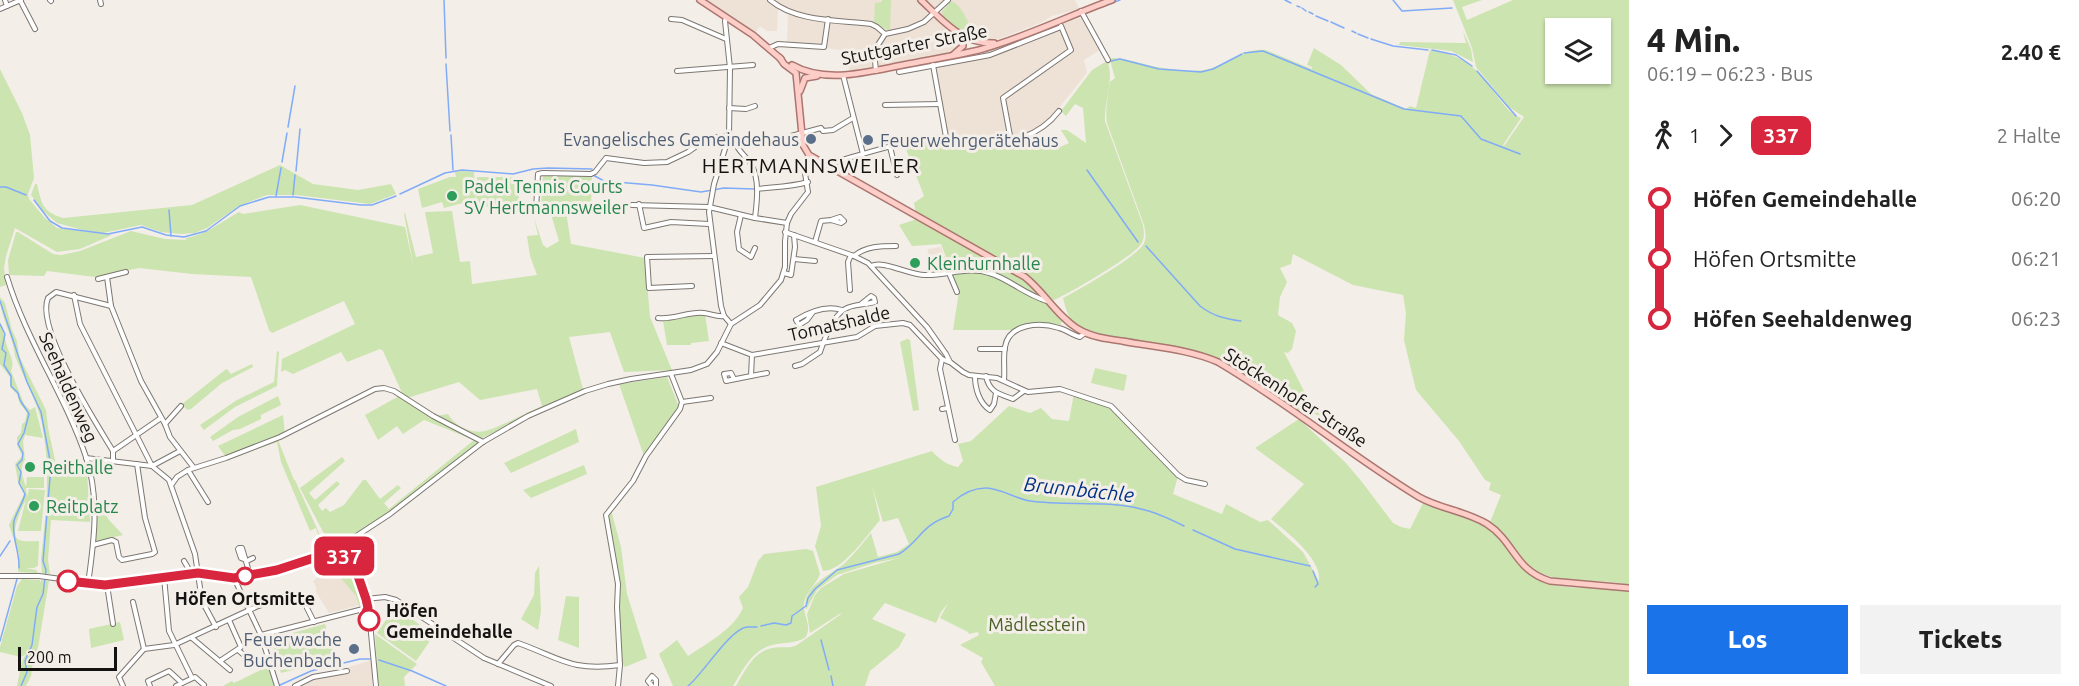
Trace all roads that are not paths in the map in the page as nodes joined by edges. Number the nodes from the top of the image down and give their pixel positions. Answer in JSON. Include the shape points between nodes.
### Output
{"nodes":[{"id":1,"x":5,"y":0,"type":"edge"},
{"id":2,"x":20,"y":0,"type":"edge"},
{"id":3,"x":700,"y":0,"type":"edge"},
{"id":4,"x":770,"y":0,"type":"edge"},
{"id":5,"x":921,"y":0,"type":"edge"},
{"id":6,"x":948,"y":0,"type":"edge"},
{"id":7,"x":1112,"y":0,"type":"edge"},
{"id":8,"x":7,"y":6,"type":"junction"},
{"id":9,"x":0,"y":9,"type":"edge"},
{"id":10,"x":1081,"y":11,"type":"junction"},
{"id":11,"x":935,"y":13,"type":"junction"},
{"id":12,"x":726,"y":18,"type":"junction"},
{"id":13,"x":671,"y":19,"type":"dead end"},
{"id":14,"x":828,"y":19,"type":"junction"},
{"id":15,"x":1058,"y":20,"type":"junction"},
{"id":16,"x":1061,"y":27,"type":"junction"},
{"id":17,"x":35,"y":29,"type":"dead end"},
{"id":18,"x":885,"y":34,"type":"junction"},
{"id":19,"x":962,"y":37,"type":"junction"},
{"id":20,"x":726,"y":39,"type":"junction"},
{"id":21,"x":1004,"y":41,"type":"junction"},
{"id":22,"x":769,"y":48,"type":"junction"},
{"id":23,"x":951,"y":56,"type":"junction"},
{"id":24,"x":780,"y":58,"type":"junction"},
{"id":25,"x":1108,"y":60,"type":"dead end"},
{"id":26,"x":753,"y":65,"type":"dead end"},
{"id":27,"x":933,"y":65,"type":"junction"},
{"id":28,"x":730,"y":68,"type":"junction"},
{"id":29,"x":677,"y":70,"type":"dead end"},
{"id":30,"x":876,"y":71,"type":"junction"},
{"id":31,"x":899,"y":72,"type":"dead end"},
{"id":32,"x":822,"y":75,"type":"junction"},
{"id":33,"x":843,"y":75,"type":"junction"},
{"id":34,"x":799,"y":95,"type":"junction"},
{"id":35,"x":940,"y":104,"type":"junction"},
{"id":36,"x":885,"y":105,"type":"dead end"},
{"id":37,"x":754,"y":106,"type":"dead end"},
{"id":38,"x":729,"y":108,"type":"junction"},
{"id":39,"x":1059,"y":111,"type":"dead end"},
{"id":40,"x":853,"y":118,"type":"junction"},
{"id":41,"x":802,"y":133,"type":"junction"},
{"id":42,"x":729,"y":136,"type":"junction"},
{"id":43,"x":946,"y":137,"type":"junction"},
{"id":44,"x":739,"y":139,"type":"junction"},
{"id":45,"x":1011,"y":141,"type":"junction"},
{"id":46,"x":890,"y":146,"type":"junction"},
{"id":47,"x":863,"y":154,"type":"junction"},
{"id":48,"x":808,"y":155,"type":"junction"},
{"id":49,"x":830,"y":168,"type":"junction"},
{"id":50,"x":897,"y":175,"type":"dead end"},
{"id":51,"x":808,"y":182,"type":"junction"},
{"id":52,"x":757,"y":189,"type":"junction"},
{"id":53,"x":639,"y":204,"type":"junction"},
{"id":54,"x":632,"y":205,"type":"dead end"},
{"id":55,"x":709,"y":207,"type":"junction"},
{"id":56,"x":508,"y":210,"type":"dead end"},
{"id":57,"x":741,"y":215,"type":"junction"},
{"id":58,"x":755,"y":218,"type":"junction"},
{"id":59,"x":831,"y":220,"type":"dead end"},
{"id":60,"x":788,"y":223,"type":"junction"},
{"id":61,"x":709,"y":224,"type":"junction"},
{"id":62,"x":785,"y":232,"type":"junction"},
{"id":63,"x":794,"y":235,"type":"junction"},
{"id":64,"x":815,"y":242,"type":"junction"},
{"id":65,"x":896,"y":246,"type":"dead end"},
{"id":66,"x":756,"y":248,"type":"dead end"},
{"id":67,"x":852,"y":255,"type":"junction"},
{"id":68,"x":714,"y":256,"type":"junction"},
{"id":69,"x":794,"y":259,"type":"junction"},
{"id":70,"x":815,"y":261,"type":"dead end"},
{"id":71,"x":871,"y":266,"type":"junction"},
{"id":72,"x":126,"y":272,"type":"dead end"},
{"id":73,"x":784,"y":273,"type":"junction"},
{"id":74,"x":949,"y":273,"type":"junction"},
{"id":75,"x":7,"y":277,"type":"dead end"},
{"id":76,"x":107,"y":277,"type":"junction"},
{"id":77,"x":98,"y":279,"type":"dead end"},
{"id":78,"x":692,"y":286,"type":"dead end"},
{"id":79,"x":850,"y":290,"type":"dead end"},
{"id":80,"x":957,"y":292,"type":"dead end"},
{"id":81,"x":74,"y":295,"type":"junction"},
{"id":82,"x":1051,"y":302,"type":"junction"},
{"id":83,"x":861,"y":304,"type":"dead end"},
{"id":84,"x":111,"y":306,"type":"junction"},
{"id":85,"x":842,"y":310,"type":"junction"},
{"id":86,"x":813,"y":312,"type":"dead end"},
{"id":87,"x":724,"y":316,"type":"junction"},
{"id":88,"x":658,"y":318,"type":"dead end"},
{"id":89,"x":731,"y":324,"type":"junction"},
{"id":90,"x":1085,"y":333,"type":"junction"},
{"id":91,"x":721,"y":343,"type":"junction"},
{"id":92,"x":822,"y":344,"type":"junction"},
{"id":93,"x":980,"y":349,"type":"dead end"},
{"id":94,"x":1005,"y":349,"type":"junction"},
{"id":95,"x":752,"y":355,"type":"junction"},
{"id":96,"x":942,"y":359,"type":"junction"},
{"id":97,"x":950,"y":362,"type":"junction"},
{"id":98,"x":795,"y":366,"type":"dead end"},
{"id":99,"x":67,"y":371,"type":"junction"},
{"id":100,"x":767,"y":373,"type":"dead end"},
{"id":101,"x":671,"y":374,"type":"junction"},
{"id":102,"x":752,"y":376,"type":"junction"},
{"id":103,"x":975,"y":376,"type":"junction"},
{"id":104,"x":986,"y":376,"type":"junction"},
{"id":105,"x":52,"y":379,"type":"junction"},
{"id":106,"x":734,"y":379,"type":"dead end"},
{"id":107,"x":1004,"y":380,"type":"junction"},
{"id":108,"x":1024,"y":391,"type":"junction"},
{"id":109,"x":996,"y":393,"type":"junction"},
{"id":110,"x":711,"y":398,"type":"dead end"},
{"id":111,"x":682,"y":402,"type":"junction"},
{"id":112,"x":182,"y":406,"type":"dead end"},
{"id":113,"x":948,"y":408,"type":"junction"},
{"id":114,"x":942,"y":410,"type":"dead end"},
{"id":115,"x":162,"y":418,"type":"junction"},
{"id":116,"x":165,"y":424,"type":"junction"},
{"id":117,"x":136,"y":435,"type":"junction"},
{"id":118,"x":955,"y":440,"type":"dead end"},
{"id":119,"x":483,"y":442,"type":"junction"},
{"id":120,"x":113,"y":451,"type":"junction"},
{"id":121,"x":180,"y":451,"type":"junction"},
{"id":122,"x":86,"y":458,"type":"junction"},
{"id":123,"x":113,"y":461,"type":"junction"},
{"id":124,"x":137,"y":464,"type":"junction"},
{"id":125,"x":152,"y":466,"type":"junction"},
{"id":126,"x":194,"y":468,"type":"junction"},
{"id":127,"x":188,"y":470,"type":"junction"},
{"id":128,"x":172,"y":484,"type":"junction"},
{"id":129,"x":1205,"y":484,"type":"dead end"},
{"id":130,"x":208,"y":502,"type":"dead end"},
{"id":131,"x":93,"y":545,"type":"junction"},
{"id":132,"x":345,"y":545,"type":"junction"},
{"id":133,"x":332,"y":552,"type":"junction"},
{"id":134,"x":253,"y":558,"type":"dead end"},
{"id":135,"x":184,"y":561,"type":"dead end"},
{"id":136,"x":352,"y":564,"type":"junction"},
{"id":137,"x":191,"y":573,"type":"junction"},
{"id":138,"x":198,"y":573,"type":"junction"},
{"id":139,"x":357,"y":573,"type":"junction"},
{"id":140,"x":250,"y":575,"type":"junction"},
{"id":141,"x":0,"y":576,"type":"edge"},
{"id":142,"x":164,"y":577,"type":"junction"},
{"id":143,"x":234,"y":578,"type":"junction"},
{"id":144,"x":87,"y":584,"type":"junction"},
{"id":145,"x":106,"y":585,"type":"junction"},
{"id":146,"x":1629,"y":588,"type":"edge"},
{"id":147,"x":366,"y":599,"type":"junction"},
{"id":148,"x":133,"y":602,"type":"dead end"},
{"id":149,"x":368,"y":608,"type":"junction"},
{"id":150,"x":249,"y":610,"type":"junction"},
{"id":151,"x":229,"y":620,"type":"junction"},
{"id":152,"x":314,"y":622,"type":"junction"},
{"id":153,"x":113,"y":624,"type":"dead end"},
{"id":154,"x":216,"y":627,"type":"junction"},
{"id":155,"x":261,"y":635,"type":"junction"},
{"id":156,"x":192,"y":638,"type":"junction"},
{"id":157,"x":174,"y":645,"type":"junction"},
{"id":158,"x":144,"y":648,"type":"junction"},
{"id":159,"x":238,"y":650,"type":"junction"},
{"id":160,"x":220,"y":661,"type":"junction"},
{"id":161,"x":251,"y":662,"type":"dead end"},
{"id":162,"x":498,"y":664,"type":"junction"},
{"id":163,"x":620,"y":665,"type":"junction"},
{"id":164,"x":230,"y":670,"type":"dead end"},
{"id":165,"x":347,"y":671,"type":"dead end"},
{"id":166,"x":193,"y":678,"type":"junction"},
{"id":167,"x":182,"y":683,"type":"junction"},
{"id":168,"x":204,"y":685,"type":"edge"},
{"id":169,"x":123,"y":686,"type":"edge"},
{"id":170,"x":150,"y":686,"type":"edge"},
{"id":171,"x":177,"y":686,"type":"edge"},
{"id":172,"x":277,"y":686,"type":"edge"},
{"id":173,"x":295,"y":686,"type":"edge"},
{"id":174,"x":376,"y":686,"type":"edge"},
{"id":175,"x":551,"y":686,"type":"edge"},
{"id":176,"x":618,"y":686,"type":"edge"}],
"edges":[{"from":1,"to":8,"type":"street"},
{"from":2,"to":8,"type":"street"},
{"from":2,"to":17,"type":"street"},
{"from":3,"to":12,"type":"main road","name":"Stuttgarter Straße"},
{"from":4,"to":14,"type":"street","via":[[788,12]]},
{"from":5,"to":11,"type":"main road"},
{"from":6,"to":11,"type":"street"},
{"from":7,"to":10,"type":"main road","name":"Stuttgarter Straße"},
{"from":8,"to":9,"type":"street"},
{"from":10,"to":15,"type":"main road","name":"Stuttgarter Straße"},
{"from":10,"to":25,"type":"street"},
{"from":11,"to":18,"type":"street","via":[[918,26]]},
{"from":11,"to":19,"type":"main road"},
{"from":12,"to":20,"type":"street"},
{"from":12,"to":22,"type":"main road","name":"Stuttgarter Straße"},
{"from":13,"to":20,"type":"street"},
{"from":14,"to":18,"type":"street","via":[[871,24]]},
{"from":14,"to":22,"type":"street","via":[[824,47],[778,44]]},
{"from":15,"to":16,"type":"street"},
{"from":15,"to":21,"type":"main road","name":"Stuttgarter Straße"},
{"from":16,"to":27,"type":"street","via":[[990,55]]},
{"from":16,"to":45,"type":"street","via":[[1071,50],[1002,98]]},
{"from":18,"to":30,"type":"street","via":[[874,51]]},
{"from":19,"to":21,"type":"main road","via":[[983,43]]},
{"from":19,"to":23,"type":"main road","via":[[963,46]]},
{"from":20,"to":28,"type":"street"},
{"from":21,"to":23,"type":"main road","name":"Stuttgarter Straße"},
{"from":22,"to":24,"type":"main road","name":"Stuttgarter Straße"},
{"from":23,"to":30,"type":"main road","name":"Stuttgarter Straße"},
{"from":24,"to":32,"type":"main road","name":"Stuttgarter Straße"},
{"from":24,"to":34,"type":"main road","via":[[796,73]]},
{"from":26,"to":28,"type":"street"},
{"from":27,"to":31,"type":"street"},
{"from":27,"to":35,"type":"street"},
{"from":28,"to":29,"type":"street"},
{"from":28,"to":38,"type":"street"},
{"from":30,"to":33,"type":"main road","name":"Stuttgarter Straße"},
{"from":32,"to":33,"type":"main road","name":"Stuttgarter Straße"},
{"from":32,"to":34,"type":"main road","via":[[805,78]]},
{"from":33,"to":40,"type":"street"},
{"from":34,"to":41,"type":"main road"},
{"from":35,"to":36,"type":"street"},
{"from":35,"to":43,"type":"street"},
{"from":37,"to":38,"type":"street"},
{"from":38,"to":42,"type":"street"},
{"from":39,"to":45,"type":"street","via":[[1033,133]]},
{"from":40,"to":41,"type":"street","via":[[830,131],[821,128]]},
{"from":40,"to":47,"type":"street"},
{"from":41,"to":44,"type":"street","via":[[765,143]]},
{"from":41,"to":48,"type":"main road"},
{"from":42,"to":44,"type":"street"},
{"from":42,"to":55,"type":"street"},
{"from":42,"to":56,"type":"street","via":[[708,138],[667,162],[606,158],[591,174],[538,174],[536,210]]},
{"from":43,"to":45,"type":"street"},
{"from":43,"to":46,"type":"street"},
{"from":44,"to":52,"type":"street","via":[[738,148],[753,169]]},
{"from":46,"to":47,"type":"street"},
{"from":46,"to":50,"type":"street"},
{"from":47,"to":49,"type":"street","via":[[838,161]]},
{"from":48,"to":49,"type":"main road","name":"Stöckenhofer Straße"},
{"from":48,"to":51,"type":"street","via":[[804,167]]},
{"from":49,"to":82,"type":"main road","name":"Stöckenhofer Straße","via":[[1025,277]]},
{"from":51,"to":52,"type":"street"},
{"from":51,"to":60,"type":"street","via":[[808,192]]},
{"from":52,"to":58,"type":"street"},
{"from":53,"to":54,"type":"street"},
{"from":53,"to":55,"type":"street"},
{"from":53,"to":61,"type":"street","via":[[644,228],[671,222]]},
{"from":55,"to":57,"type":"street"},
{"from":55,"to":61,"type":"street"},
{"from":57,"to":58,"type":"street"},
{"from":57,"to":66,"type":"street","via":[[739,249],[751,257]]},
{"from":58,"to":60,"type":"street"},
{"from":59,"to":64,"type":"street","via":[[821,221]]},
{"from":60,"to":62,"type":"street"},
{"from":61,"to":68,"type":"street"},
{"from":62,"to":63,"type":"street"},
{"from":62,"to":73,"type":"street"},
{"from":63,"to":64,"type":"street"},
{"from":63,"to":69,"type":"street"},
{"from":64,"to":67,"type":"street"},
{"from":65,"to":67,"type":"street","via":[[868,248]]},
{"from":67,"to":71,"type":"street"},
{"from":67,"to":79,"type":"street","via":[[848,262]]},
{"from":68,"to":78,"type":"street","via":[[647,257],[649,288]]},
{"from":68,"to":87,"type":"street"},
{"from":69,"to":70,"type":"street"},
{"from":69,"to":73,"type":"street","via":[[791,275]]},
{"from":71,"to":74,"type":"street","via":[[881,264],[924,275]]},
{"from":71,"to":97,"type":"street","via":[[927,327]]},
{"from":72,"to":76,"type":"street"},
{"from":73,"to":89,"type":"street","via":[[760,305]]},
{"from":74,"to":80,"type":"street"},
{"from":74,"to":82,"type":"street","via":[[990,273],[1028,295]]},
{"from":75,"to":105,"type":"street","name":"Seehaldenweg"},
{"from":76,"to":77,"type":"street"},
{"from":76,"to":84,"type":"street"},
{"from":81,"to":84,"type":"street"},
{"from":81,"to":99,"type":"street","via":[[56,292],[45,305],[50,330]]},
{"from":81,"to":117,"type":"street","via":[[80,324]]},
{"from":82,"to":90,"type":"main road","name":"Stöckenhofer Straße","via":[[1064,318]]},
{"from":83,"to":85,"type":"street"},
{"from":84,"to":115,"type":"street","via":[[138,375]]},
{"from":85,"to":86,"type":"street"},
{"from":85,"to":92,"type":"street"},
{"from":87,"to":88,"type":"street","via":[[704,313]]},
{"from":87,"to":89,"type":"street"},
{"from":89,"to":91,"type":"street"},
{"from":90,"to":94,"type":"street","via":[[1077,337],[1050,325],[1028,326],[1009,336]]},
{"from":90,"to":146,"type":"main road","name":"Stöckenhofer Straße","via":[[1182,351],[1218,362],[1422,498],[1492,528],[1527,570],[1538,577]]},
{"from":91,"to":95,"type":"street"},
{"from":91,"to":101,"type":"street","via":[[707,364]]},
{"from":92,"to":95,"type":"street","name":"Tomatshalde"},
{"from":92,"to":96,"type":"street","name":"Tomatshalde","via":[[857,337],[875,326],[907,323]]},
{"from":92,"to":98,"type":"street","via":[[820,352]]},
{"from":93,"to":94,"type":"street"},
{"from":94,"to":107,"type":"street"},
{"from":95,"to":102,"type":"street"},
{"from":96,"to":97,"type":"street","name":"Tomatshalde"},
{"from":96,"to":113,"type":"street","via":[[940,369]]},
{"from":97,"to":103,"type":"street","name":"Tomatshalde"},
{"from":99,"to":105,"type":"street"},
{"from":99,"to":120,"type":"street"},
{"from":100,"to":102,"type":"street"},
{"from":101,"to":111,"type":"street"},
{"from":101,"to":119,"type":"street","via":[[620,381],[586,391],[528,416]]},
{"from":102,"to":106,"type":"street"},
{"from":103,"to":104,"type":"street"},
{"from":103,"to":109,"type":"street","via":[[976,391],[990,410]]},
{"from":104,"to":107,"type":"street"},
{"from":104,"to":109,"type":"street"},
{"from":105,"to":122,"type":"street","name":"Seehaldenweg"},
{"from":107,"to":108,"type":"street"},
{"from":108,"to":109,"type":"street","via":[[1013,399]]},
{"from":108,"to":129,"type":"street","via":[[1060,389],[1111,405],[1178,475]]},
{"from":110,"to":111,"type":"street"},
{"from":111,"to":163,"type":"street","via":[[633,481],[606,515],[618,584]]},
{"from":112,"to":116,"type":"street"},
{"from":113,"to":114,"type":"street"},
{"from":113,"to":118,"type":"street"},
{"from":115,"to":116,"type":"street"},
{"from":115,"to":117,"type":"street"},
{"from":116,"to":121,"type":"street"},
{"from":117,"to":120,"type":"street"},
{"from":117,"to":125,"type":"street"},
{"from":119,"to":126,"type":"street","via":[[384,388],[371,390],[280,437]]},
{"from":119,"to":132,"type":"street"},
{"from":120,"to":123,"type":"street"},
{"from":121,"to":125,"type":"street"},
{"from":121,"to":126,"type":"street"},
{"from":122,"to":123,"type":"street"},
{"from":122,"to":131,"type":"street","name":"Seehaldenweg","via":[[94,498]]},
{"from":123,"to":124,"type":"street"},
{"from":124,"to":125,"type":"street"},
{"from":124,"to":131,"type":"street","via":[[154,553],[122,560],[116,542]]},
{"from":125,"to":128,"type":"street"},
{"from":126,"to":127,"type":"street"},
{"from":127,"to":128,"type":"street"},
{"from":127,"to":130,"type":"street"},
{"from":128,"to":138,"type":"street"},
{"from":131,"to":144,"type":"street","name":"Seehaldenweg"},
{"from":132,"to":133,"type":"street"},
{"from":132,"to":136,"type":"street"},
{"from":132,"to":139,"type":"street","via":[[350,549]]},
{"from":133,"to":136,"type":"street"},
{"from":133,"to":140,"type":"street"},
{"from":134,"to":140,"type":"street","via":[[247,561]]},
{"from":135,"to":137,"type":"street"},
{"from":136,"to":139,"type":"street"},
{"from":137,"to":138,"type":"street"},
{"from":137,"to":142,"type":"street"},
{"from":138,"to":143,"type":"street"},
{"from":138,"to":154,"type":"street","via":[[202,601]]},
{"from":139,"to":147,"type":"street"},
{"from":140,"to":143,"type":"street"},
{"from":141,"to":144,"type":"street","via":[[46,577]]},
{"from":142,"to":145,"type":"street"},
{"from":142,"to":157,"type":"street","via":[[168,626]]},
{"from":143,"to":150,"type":"street"},
{"from":144,"to":145,"type":"street"},
{"from":145,"to":153,"type":"street"},
{"from":147,"to":149,"type":"street"},
{"from":147,"to":162,"type":"street","via":[[396,600]]},
{"from":148,"to":158,"type":"street"},
{"from":149,"to":152,"type":"street"},
{"from":149,"to":174,"type":"street"},
{"from":150,"to":151,"type":"street"},
{"from":150,"to":152,"type":"street","via":[[300,594]]},
{"from":150,"to":155,"type":"street"},
{"from":151,"to":154,"type":"street"},
{"from":151,"to":159,"type":"street","via":[[240,642]]},
{"from":152,"to":155,"type":"street"},
{"from":154,"to":156,"type":"street"},
{"from":155,"to":172,"type":"street"},
{"from":156,"to":157,"type":"street"},
{"from":156,"to":160,"type":"street"},
{"from":157,"to":158,"type":"street"},
{"from":157,"to":166,"type":"street"},
{"from":158,"to":169,"type":"street","via":[[119,677]]},
{"from":159,"to":160,"type":"street"},
{"from":159,"to":161,"type":"street"},
{"from":160,"to":164,"type":"street"},
{"from":162,"to":163,"type":"street","via":[[518,643],[577,666]]},
{"from":162,"to":175,"type":"street"},
{"from":163,"to":176,"type":"street"},
{"from":165,"to":173,"type":"street","via":[[313,677]]},
{"from":166,"to":167,"type":"street"},
{"from":166,"to":168,"type":"street"},
{"from":167,"to":170,"type":"street","via":[[169,671],[148,681]]},
{"from":167,"to":171,"type":"street"}]}
